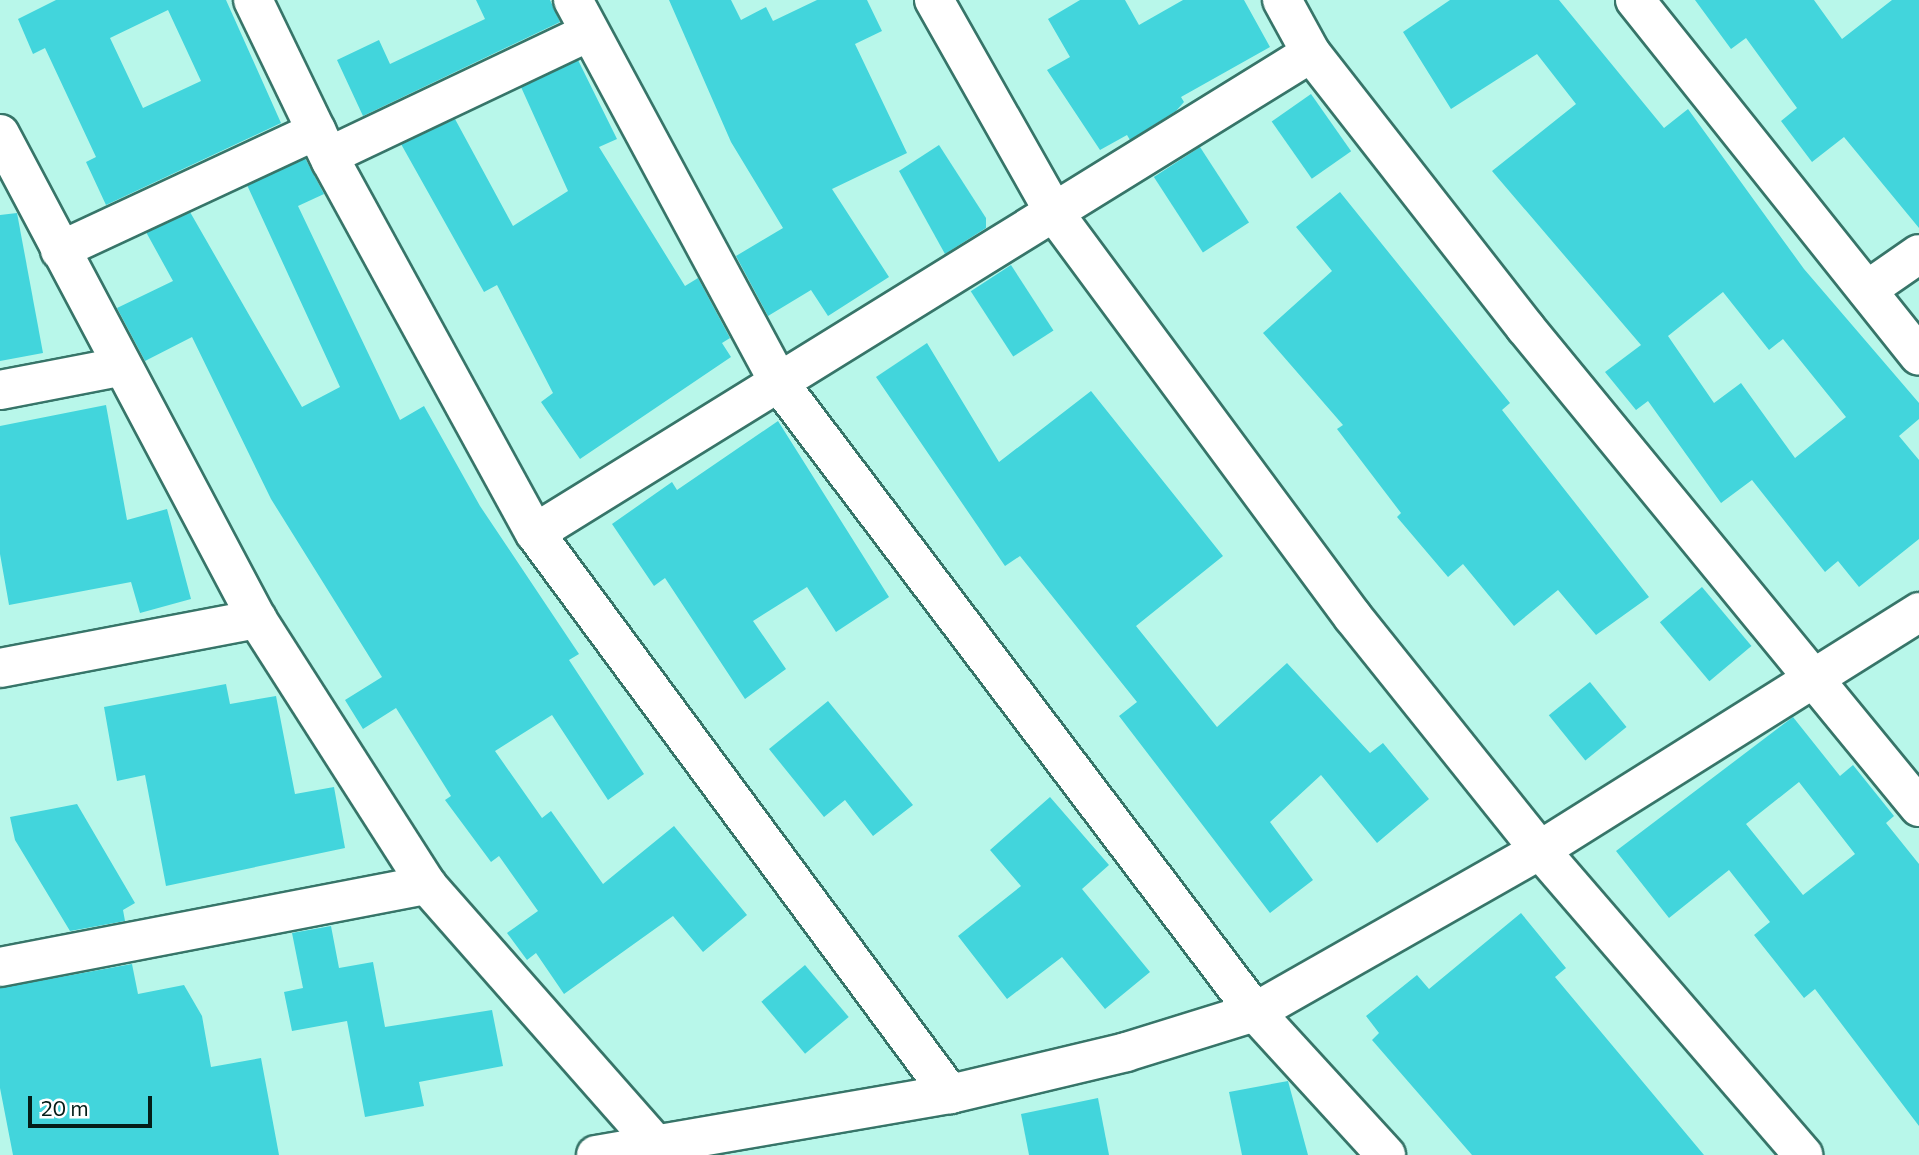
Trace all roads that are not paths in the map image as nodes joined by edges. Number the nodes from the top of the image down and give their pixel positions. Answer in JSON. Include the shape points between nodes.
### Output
{"nodes":[{"id":1,"x":253,"y":0,"type":"edge"},
{"id":2,"x":934,"y":0,"type":"edge"},
{"id":3,"x":1282,"y":0,"type":"edge"},
{"id":4,"x":1635,"y":0,"type":"edge"},
{"id":5,"x":580,"y":16,"type":"edge"},
{"id":6,"x":1311,"y":53,"type":"junction"},
{"id":7,"x":0,"y":134,"type":"edge"},
{"id":8,"x":322,"y":142,"type":"junction"},
{"id":9,"x":1055,"y":214,"type":"junction"},
{"id":10,"x":60,"y":250,"type":"junction"},
{"id":11,"x":1919,"y":254,"type":"edge"},
{"id":12,"x":1867,"y":290,"type":"junction"},
{"id":13,"x":1919,"y":356,"type":"edge"},
{"id":14,"x":120,"y":367,"type":"junction"},
{"id":15,"x":779,"y":383,"type":"junction"},
{"id":16,"x":0,"y":390,"type":"edge"},
{"id":17,"x":535,"y":533,"type":"junction"},
{"id":18,"x":1919,"y":612,"type":"edge"},
{"id":19,"x":257,"y":620,"type":"junction"},
{"id":20,"x":0,"y":668,"type":"edge"},
{"id":21,"x":1815,"y":678,"type":"junction"},
{"id":22,"x":1919,"y":807,"type":"edge"},
{"id":23,"x":1540,"y":850,"type":"junction"},
{"id":24,"x":427,"y":885,"type":"junction"},
{"id":25,"x":0,"y":967,"type":"edge"},
{"id":26,"x":1255,"y":1012,"type":"junction"},
{"id":27,"x":950,"y":1094,"type":"junction"},
{"id":28,"x":660,"y":1148,"type":"edge"},
{"id":29,"x":596,"y":1155,"type":"edge"},
{"id":30,"x":1386,"y":1155,"type":"edge"},
{"id":31,"x":1803,"y":1155,"type":"edge"}],
"edges":[{"from":1,"to":8,"type":"street"},
{"from":2,"to":9,"type":"street"},
{"from":3,"to":6,"type":"street"},
{"from":4,"to":12,"type":"street"},
{"from":5,"to":8,"type":"street"},
{"from":5,"to":15,"type":"street"},
{"from":6,"to":9,"type":"street"},
{"from":6,"to":21,"type":"street"},
{"from":7,"to":10,"type":"street"},
{"from":8,"to":10,"type":"street"},
{"from":8,"to":17,"type":"street"},
{"from":9,"to":15,"type":"street"},
{"from":9,"to":23,"type":"street","via":[[1353,617]]},
{"from":10,"to":14,"type":"street"},
{"from":11,"to":12,"type":"street"},
{"from":12,"to":13,"type":"street"},
{"from":14,"to":16,"type":"street"},
{"from":14,"to":19,"type":"street"},
{"from":15,"to":17,"type":"street"},
{"from":15,"to":26,"type":"street"},
{"from":17,"to":27,"type":"street"},
{"from":18,"to":21,"type":"street"},
{"from":19,"to":20,"type":"street"},
{"from":19,"to":24,"type":"street"},
{"from":21,"to":22,"type":"street"},
{"from":21,"to":23,"type":"street"},
{"from":23,"to":26,"type":"street"},
{"from":23,"to":31,"type":"street"},
{"from":24,"to":25,"type":"street"},
{"from":24,"to":28,"type":"street"},
{"from":26,"to":27,"type":"street","via":[[1126,1052]]},
{"from":26,"to":30,"type":"street"},
{"from":27,"to":28,"type":"street"},
{"from":28,"to":29,"type":"street"}]}
